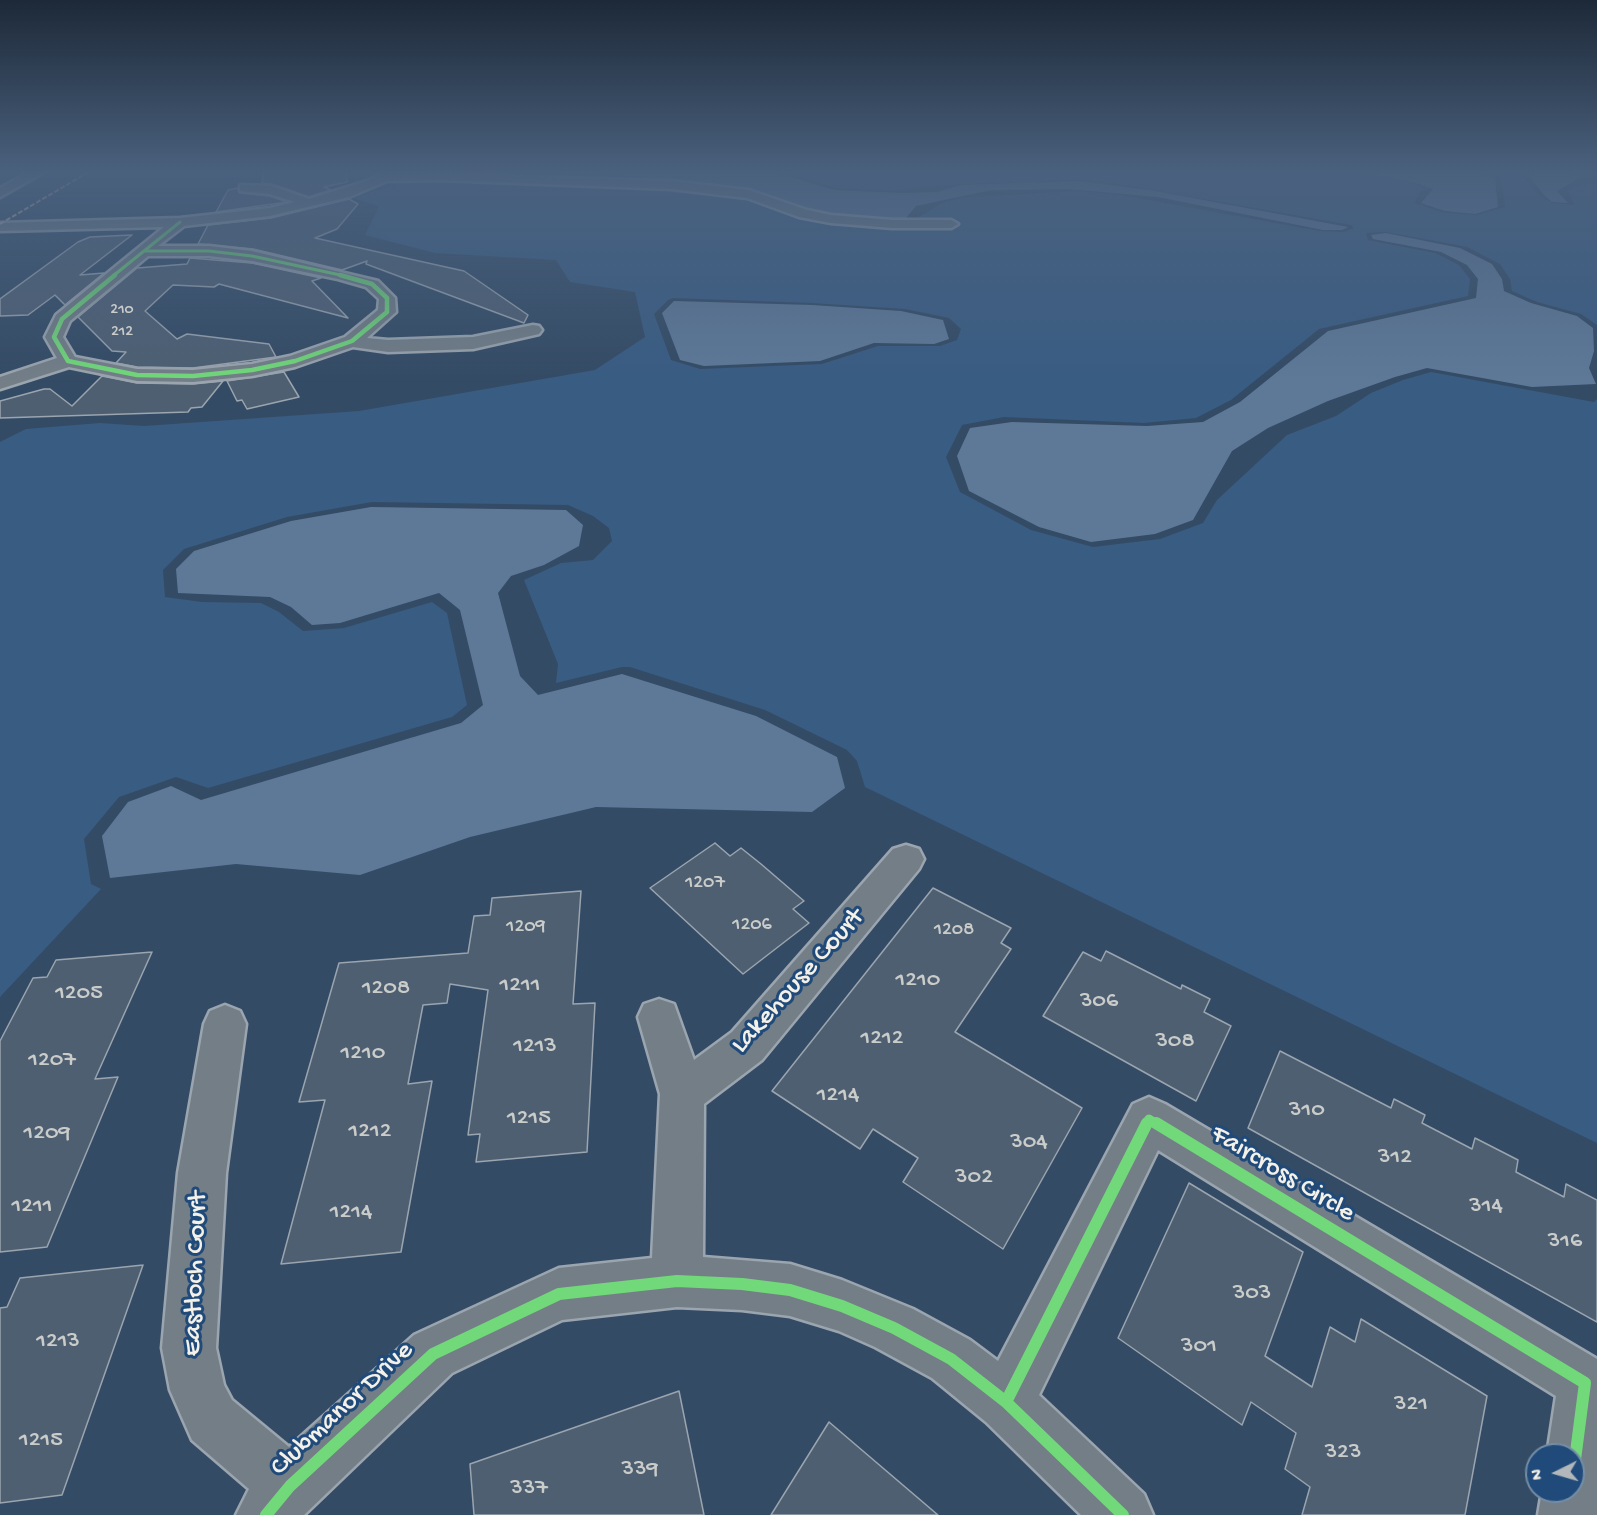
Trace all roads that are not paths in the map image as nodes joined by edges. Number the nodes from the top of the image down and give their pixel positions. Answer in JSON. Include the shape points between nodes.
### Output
{"nodes":[{"id":1,"x":156,"y":241,"type":"edge"},
{"id":2,"x":144,"y":250,"type":"junction"},
{"id":3,"x":533,"y":330,"type":"dead end"},
{"id":4,"x":352,"y":341,"type":"junction"},
{"id":5,"x":68,"y":361,"type":"junction"},
{"id":6,"x":0,"y":383,"type":"edge"},
{"id":7,"x":906,"y":859,"type":"dead end"},
{"id":8,"x":659,"y":1017,"type":"dead end"},
{"id":9,"x":225,"y":1024,"type":"dead end"},
{"id":10,"x":682,"y":1094,"type":"junction"},
{"id":11,"x":677,"y":1281,"type":"junction"},
{"id":12,"x":1006,"y":1402,"type":"junction"},
{"id":13,"x":1577,"y":1443,"type":"edge"},
{"id":14,"x":278,"y":1500,"type":"edge"},
{"id":15,"x":1123,"y":1515,"type":"edge"}],
"edges":[{"from":1,"to":2,"type":"street"},
{"from":2,"to":4,"type":"street","via":[[252,256],[372,284],[387,298],[387,312]]},
{"from":2,"to":5,"type":"street","via":[[62,319],[54,337]]},
{"from":3,"to":4,"type":"street","via":[[464,344],[388,346]]},
{"from":4,"to":5,"type":"street","via":[[295,361],[193,376],[137,375]]},
{"from":5,"to":6,"type":"street"},
{"from":7,"to":10,"type":"street","name":"Lakehouse Court","via":[[747,1046]]},
{"from":8,"to":10,"type":"street"},
{"from":9,"to":14,"type":"street","name":"Eastloch Court","via":[[202,1173],[189,1348],[198,1390],[212,1420]]},
{"from":10,"to":11,"type":"street"},
{"from":11,"to":12,"type":"street","name":"Clubmanor Drive","via":[[790,1290],[842,1306],[951,1359]]},
{"from":11,"to":14,"type":"street","name":"Clubmanor Drive","via":[[560,1294],[433,1354]]},
{"from":12,"to":13,"type":"street","name":"Faircross Circle","via":[[1149,1119],[1585,1383]]},
{"from":12,"to":15,"type":"street","name":"Clubmanor Drive"}]}
